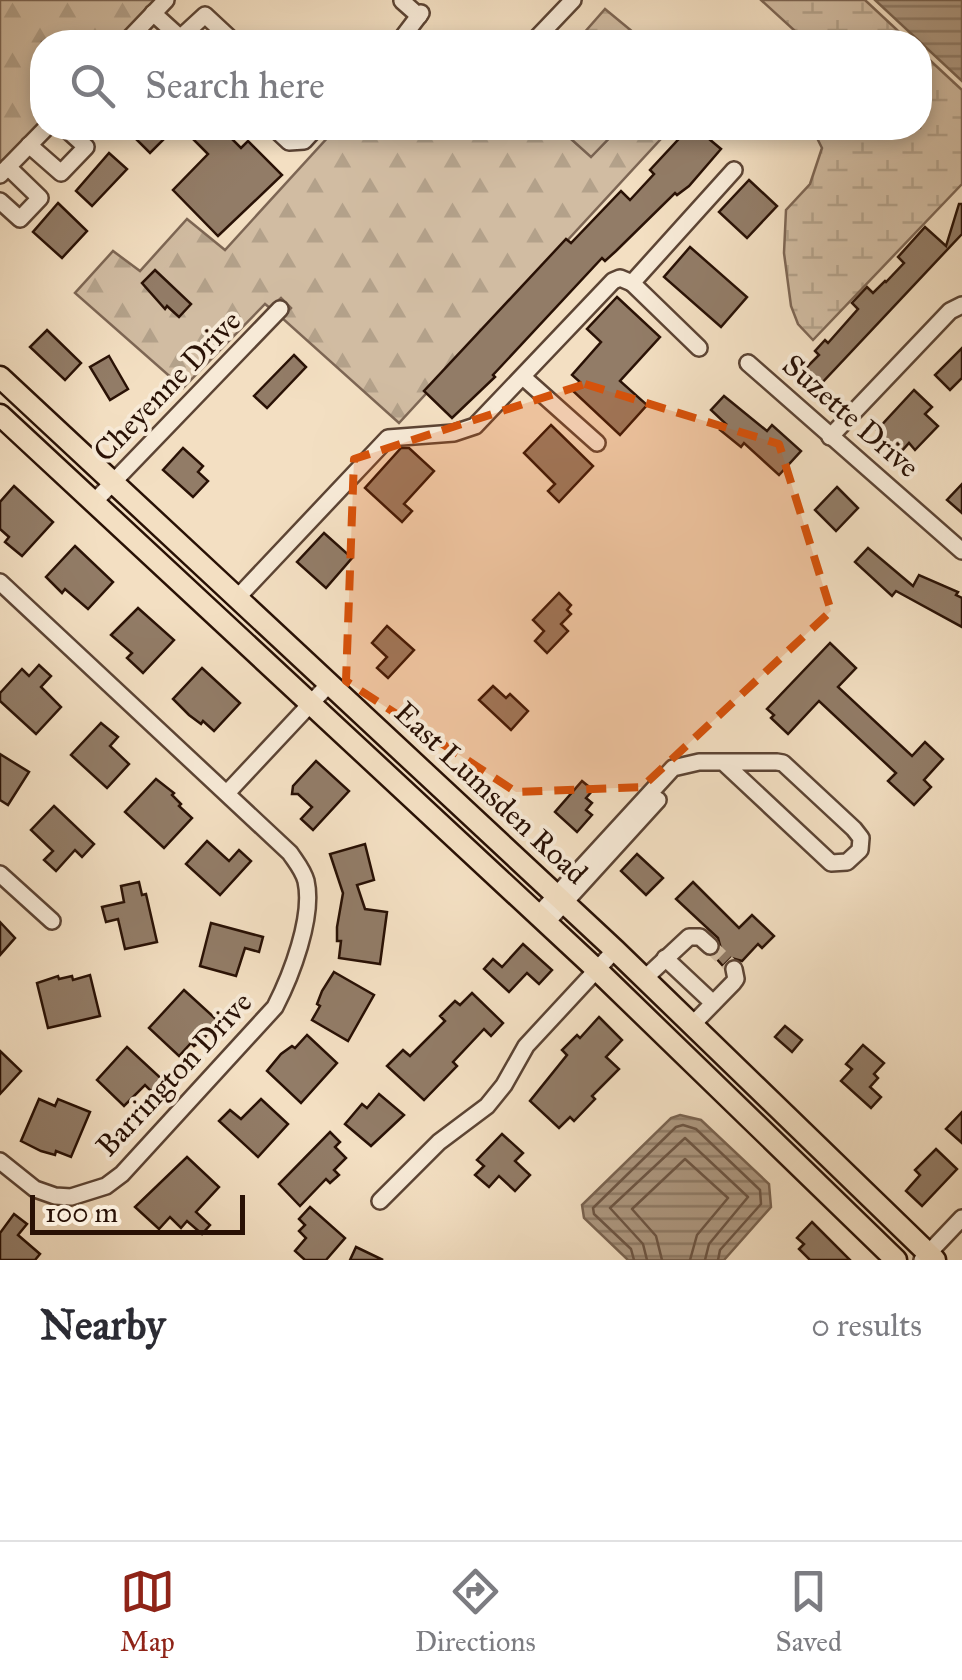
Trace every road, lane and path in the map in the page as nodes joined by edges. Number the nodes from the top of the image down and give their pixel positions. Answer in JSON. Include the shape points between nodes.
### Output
{"nodes":[{"id":1,"x":166,"y":0,"type":"edge"},
{"id":2,"x":572,"y":0,"type":"edge"},
{"id":3,"x":402,"y":1,"type":"edge"},
{"id":4,"x":154,"y":13,"type":"junction"},
{"id":5,"x":138,"y":30,"type":"edge"},
{"id":6,"x":172,"y":30,"type":"edge"},
{"id":7,"x":192,"y":30,"type":"edge"},
{"id":8,"x":221,"y":30,"type":"edge"},
{"id":9,"x":408,"y":30,"type":"edge"},
{"id":10,"x":544,"y":30,"type":"edge"},
{"id":11,"x":34,"y":140,"type":"edge"},
{"id":12,"x":78,"y":140,"type":"edge"},
{"id":13,"x":29,"y":145,"type":"junction"},
{"id":14,"x":734,"y":170,"type":"dead end"},
{"id":15,"x":4,"y":171,"type":"edge"},
{"id":16,"x":0,"y":201,"type":"edge"},
{"id":17,"x":632,"y":284,"type":"junction"},
{"id":18,"x":962,"y":305,"type":"edge"},
{"id":19,"x":280,"y":309,"type":"dead end"},
{"id":20,"x":699,"y":348,"type":"dead end"},
{"id":21,"x":748,"y":363,"type":"dead end"},
{"id":22,"x":0,"y":377,"type":"edge"},
{"id":23,"x":522,"y":377,"type":"junction"},
{"id":24,"x":0,"y":415,"type":"edge"},
{"id":25,"x":830,"y":437,"type":"junction"},
{"id":26,"x":598,"y":443,"type":"dead end"},
{"id":27,"x":113,"y":482,"type":"junction"},
{"id":28,"x":94,"y":502,"type":"junction"},
{"id":29,"x":962,"y":550,"type":"edge"},
{"id":30,"x":0,"y":582,"type":"edge"},
{"id":31,"x":238,"y":597,"type":"junction"},
{"id":32,"x":330,"y":683,"type":"junction"},
{"id":33,"x":310,"y":704,"type":"junction"},
{"id":34,"x":723,"y":762,"type":"junction"},
{"id":35,"x":228,"y":794,"type":"junction"},
{"id":36,"x":0,"y":874,"type":"edge"},
{"id":37,"x":561,"y":899,"type":"junction"},
{"id":38,"x":542,"y":919,"type":"junction"},
{"id":39,"x":52,"y":921,"type":"dead end"},
{"id":40,"x":710,"y":946,"type":"dead end"},
{"id":41,"x":615,"y":950,"type":"junction"},
{"id":42,"x":666,"y":958,"type":"junction"},
{"id":43,"x":596,"y":969,"type":"junction"},
{"id":44,"x":734,"y":969,"type":"dead end"},
{"id":45,"x":645,"y":978,"type":"junction"},
{"id":46,"x":714,"y":1003,"type":"junction"},
{"id":47,"x":696,"y":1028,"type":"junction"},
{"id":48,"x":681,"y":1051,"type":"junction"},
{"id":49,"x":0,"y":1161,"type":"edge"},
{"id":50,"x":380,"y":1201,"type":"dead end"},
{"id":51,"x":962,"y":1218,"type":"edge"},
{"id":52,"x":928,"y":1258,"type":"edge"},
{"id":53,"x":896,"y":1260,"type":"edge"}],
"edges":[{"from":1,"to":4,"type":"street"},
{"from":2,"to":10,"type":"street"},
{"from":3,"to":9,"type":"street","via":[[420,15]]},
{"from":4,"to":5,"type":"street"},
{"from":4,"to":6,"type":"street"},
{"from":7,"to":8,"type":"street","via":[[205,16]]},
{"from":11,"to":13,"type":"street"},
{"from":12,"to":13,"type":"street","via":[[86,147],[61,174]]},
{"from":13,"to":15,"type":"street"},
{"from":14,"to":17,"type":"street"},
{"from":15,"to":16,"type":"street","via":[[40,198],[20,220]]},
{"from":17,"to":20,"type":"street"},
{"from":17,"to":23,"type":"street","via":[[614,281]]},
{"from":18,"to":25,"type":"street"},
{"from":19,"to":27,"type":"street","name":"Cheyenne Drive"},
{"from":21,"to":25,"type":"street","name":"Suzette Drive"},
{"from":22,"to":27,"type":"main road","name":"East Lumsden Road"},
{"from":23,"to":26,"type":"street"},
{"from":23,"to":31,"type":"street","via":[[476,426],[396,435],[378,445]]},
{"from":24,"to":28,"type":"main road","name":"East Lumsden Road"},
{"from":25,"to":29,"type":"street","name":"Suzette Drive"},
{"from":27,"to":28,"type":"street","name":"Cheyenne Drive"},
{"from":27,"to":31,"type":"main road","name":"East Lumsden Road"},
{"from":28,"to":33,"type":"main road","name":"East Lumsden Road"},
{"from":30,"to":35,"type":"street","name":"Barrington Drive"},
{"from":31,"to":32,"type":"main road","name":"East Lumsden Road"},
{"from":32,"to":33,"type":"street"},
{"from":32,"to":37,"type":"main road","name":"East Lumsden Road"},
{"from":33,"to":35,"type":"street"},
{"from":33,"to":38,"type":"main road","name":"East Lumsden Road"},
{"from":34,"to":34,"type":"street","via":[[784,764],[858,833],[860,850],[847,862],[831,863]]},
{"from":34,"to":37,"type":"street","via":[[685,765]]},
{"from":35,"to":49,"type":"street","name":"Barrington Drive","via":[[290,853],[306,883],[291,974],[275,1008],[106,1186],[56,1196],[35,1189]]},
{"from":36,"to":39,"type":"street"},
{"from":37,"to":38,"type":"street"},
{"from":37,"to":41,"type":"main road","name":"East Lumsden Road"},
{"from":38,"to":43,"type":"main road","name":"East Lumsden Road"},
{"from":40,"to":42,"type":"street","via":[[689,937]]},
{"from":41,"to":43,"type":"street"},
{"from":41,"to":45,"type":"main road","name":"East Lumsden Road"},
{"from":42,"to":45,"type":"street"},
{"from":42,"to":46,"type":"street"},
{"from":43,"to":48,"type":"main road","name":"East Lumsden Road"},
{"from":43,"to":50,"type":"street","via":[[526,1046],[487,1106],[438,1142]]},
{"from":44,"to":46,"type":"street","via":[[736,978]]},
{"from":45,"to":47,"type":"main road","name":"East Lumsden Road"},
{"from":46,"to":47,"type":"street"},
{"from":47,"to":48,"type":"street"},
{"from":47,"to":52,"type":"main road","name":"East Lumsden Road"},
{"from":48,"to":53,"type":"main road","name":"East Lumsden Road"},
{"from":51,"to":52,"type":"street"}]}
